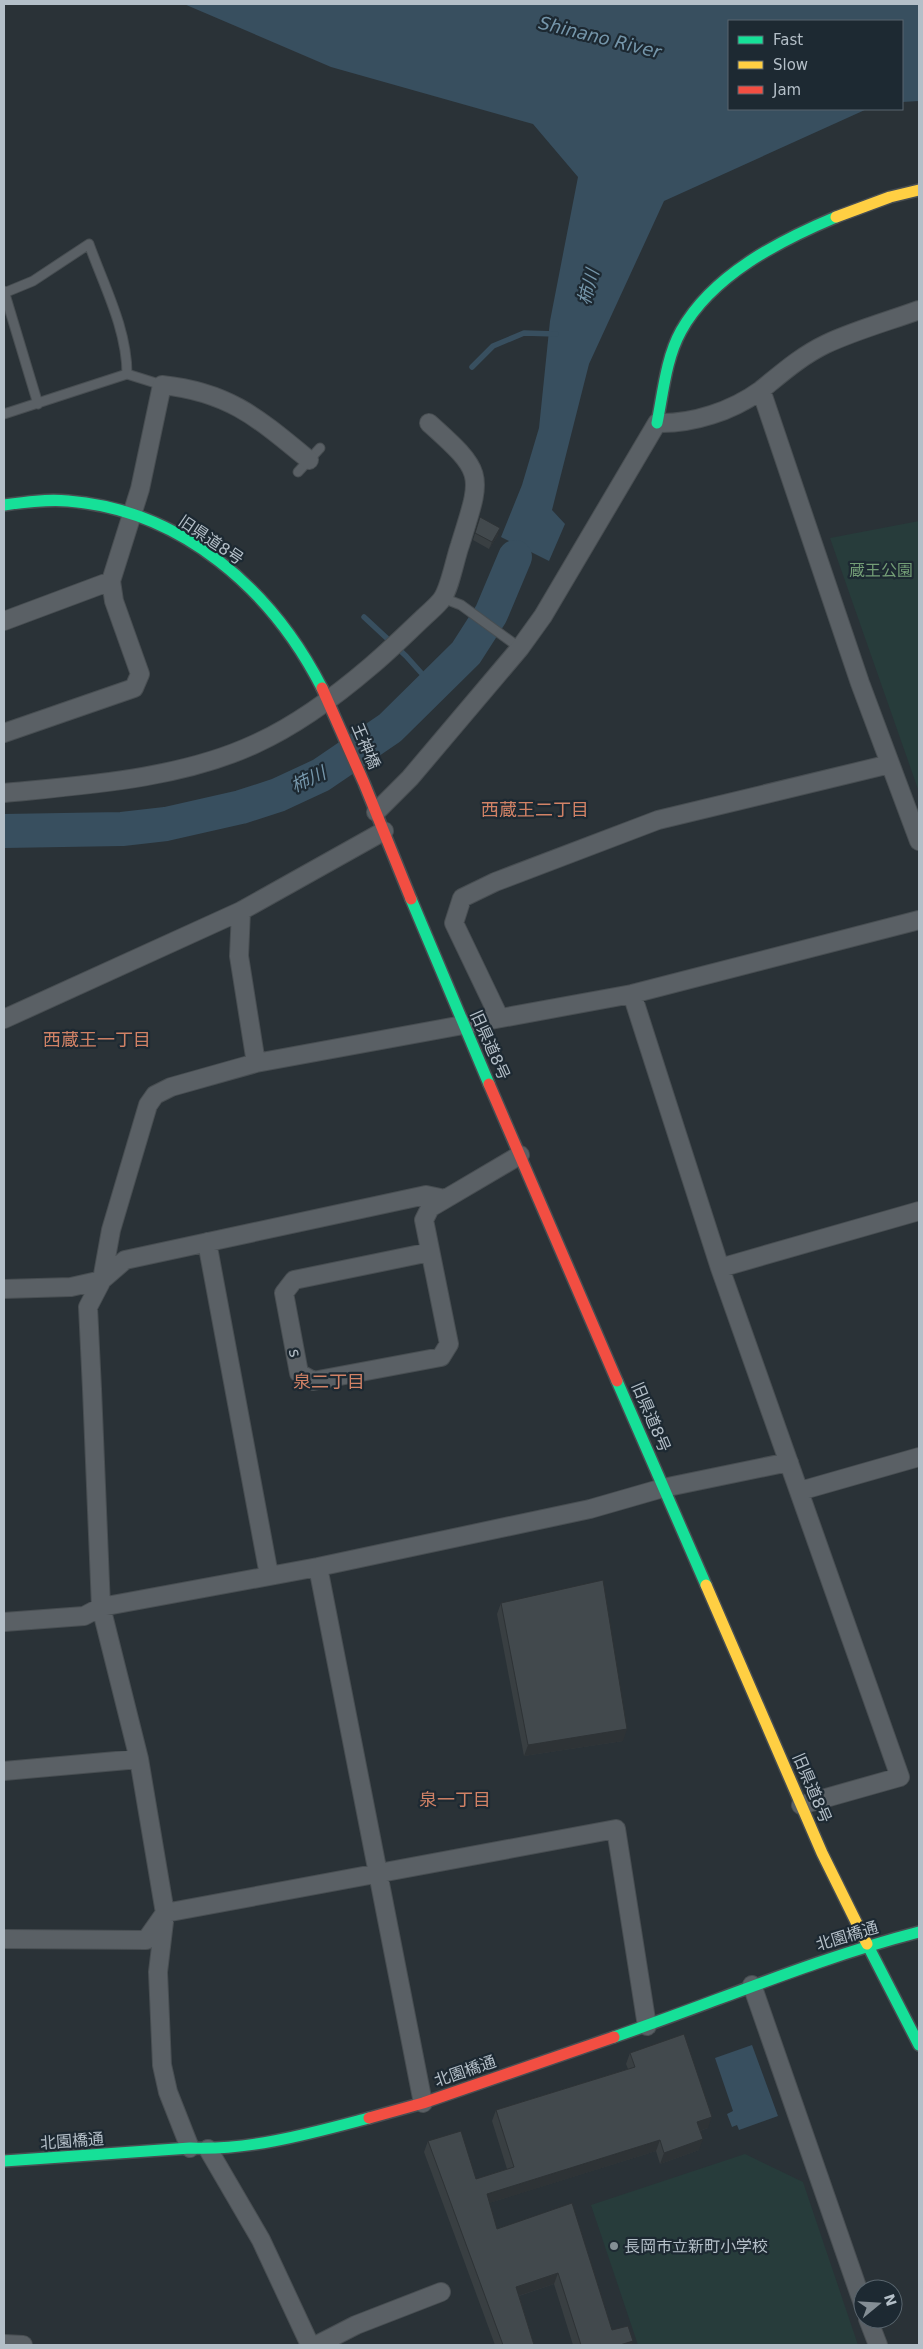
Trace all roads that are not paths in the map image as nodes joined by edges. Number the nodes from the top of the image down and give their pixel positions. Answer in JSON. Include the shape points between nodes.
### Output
{"nodes":[{"id":1,"x":919,"y":190,"type":"edge"},
{"id":2,"x":5,"y":298,"type":"edge"},
{"id":3,"x":919,"y":310,"type":"edge"},
{"id":4,"x":127,"y":374,"type":"junction"},
{"id":5,"x":162,"y":385,"type":"junction"},
{"id":6,"x":760,"y":390,"type":"junction"},
{"id":7,"x":38,"y":404,"type":"junction"},
{"id":8,"x":4,"y":414,"type":"edge"},
{"id":9,"x":429,"y":423,"type":"dead end"},
{"id":10,"x":657,"y":423,"type":"junction"},
{"id":11,"x":309,"y":460,"type":"dead end"},
{"id":12,"x":4,"y":505,"type":"edge"},
{"id":13,"x":132,"y":513,"type":"junction"},
{"id":14,"x":111,"y":581,"type":"junction"},
{"id":15,"x":443,"y":598,"type":"junction"},
{"id":16,"x":4,"y":621,"type":"edge"},
{"id":17,"x":515,"y":644,"type":"junction"},
{"id":18,"x":331,"y":706,"type":"junction"},
{"id":19,"x":4,"y":733,"type":"edge"},
{"id":20,"x":890,"y":764,"type":"junction"},
{"id":21,"x":4,"y":793,"type":"edge"},
{"id":22,"x":369,"y":793,"type":"joint"},
{"id":23,"x":376,"y":812,"type":"junction"},
{"id":24,"x":384,"y":831,"type":"junction"},
{"id":25,"x":919,"y":841,"type":"edge"},
{"id":26,"x":241,"y":911,"type":"junction"},
{"id":27,"x":919,"y":920,"type":"edge"},
{"id":28,"x":632,"y":994,"type":"junction"},
{"id":29,"x":499,"y":1017,"type":"junction"},
{"id":30,"x":4,"y":1019,"type":"edge"},
{"id":31,"x":463,"y":1025,"type":"junction"},
{"id":32,"x":256,"y":1064,"type":"junction"},
{"id":33,"x":520,"y":1155,"type":"junction"},
{"id":34,"x":446,"y":1199,"type":"junction"},
{"id":35,"x":919,"y":1211,"type":"edge"},
{"id":36,"x":207,"y":1242,"type":"junction"},
{"id":37,"x":430,"y":1252,"type":"junction"},
{"id":38,"x":720,"y":1268,"type":"junction"},
{"id":39,"x":102,"y":1280,"type":"junction"},
{"id":40,"x":4,"y":1289,"type":"edge"},
{"id":41,"x":919,"y":1458,"type":"edge"},
{"id":42,"x":789,"y":1462,"type":"junction"},
{"id":43,"x":663,"y":1488,"type":"junction"},
{"id":44,"x":800,"y":1491,"type":"junction"},
{"id":45,"x":318,"y":1567,"type":"junction"},
{"id":46,"x":269,"y":1575,"type":"junction"},
{"id":47,"x":101,"y":1607,"type":"junction"},
{"id":48,"x":4,"y":1622,"type":"edge"},
{"id":49,"x":139,"y":1758,"type":"junction"},
{"id":50,"x":4,"y":1771,"type":"edge"},
{"id":51,"x":801,"y":1805,"type":"junction"},
{"id":52,"x":378,"y":1874,"type":"junction"},
{"id":53,"x":165,"y":1913,"type":"junction"},
{"id":54,"x":919,"y":1932,"type":"edge"},
{"id":55,"x":4,"y":1939,"type":"edge"},
{"id":56,"x":865,"y":1946,"type":"junction"},
{"id":57,"x":752,"y":1985,"type":"junction"},
{"id":58,"x":647,"y":2026,"type":"junction"},
{"id":59,"x":919,"y":2046,"type":"edge"},
{"id":60,"x":422,"y":2103,"type":"junction"},
{"id":61,"x":190,"y":2148,"type":"junction"},
{"id":62,"x":208,"y":2149,"type":"junction"},
{"id":63,"x":4,"y":2161,"type":"edge"},
{"id":64,"x":854,"y":2279,"type":"edge"},
{"id":65,"x":440,"y":2292,"type":"dead end"},
{"id":66,"x":872,"y":2329,"type":"edge"},
{"id":67,"x":344,"y":2338,"type":"edge"},
{"id":68,"x":4,"y":2344,"type":"edge"},
{"id":69,"x":24,"y":2345,"type":"edge"},
{"id":70,"x":310,"y":2345,"type":"edge"},
{"id":71,"x":318,"y":2345,"type":"edge"},
{"id":72,"x":878,"y":2345,"type":"edge"}],
"edges":[{"from":1,"to":10,"type":"street","via":[[853,209],[796,234],[724,282],[691,315],[681,330],[667,372]]},
{"from":2,"to":4,"type":"lane","via":[[89,244],[122,332]]},
{"from":2,"to":7,"type":"lane"},
{"from":3,"to":6,"type":"street","via":[[826,344],[781,372]]},
{"from":4,"to":5,"type":"lane"},
{"from":4,"to":7,"type":"lane"},
{"from":5,"to":11,"type":"street","via":[[206,392],[251,413]]},
{"from":5,"to":13,"type":"street","via":[[140,490]]},
{"from":6,"to":10,"type":"street","via":[[722,411],[688,422]]},
{"from":6,"to":20,"type":"street","via":[[825,585]]},
{"from":7,"to":8,"type":"lane"},
{"from":9,"to":15,"type":"street","via":[[463,453],[474,469],[476,486]]},
{"from":10,"to":17,"type":"street","via":[[548,608]]},
{"from":12,"to":13,"type":"street","name":"旧県道8号","via":[[68,500]]},
{"from":13,"to":14,"type":"street"},
{"from":13,"to":18,"type":"street","name":"旧県道8号","via":[[174,532],[199,548],[260,597],[276,614],[311,666]]},
{"from":14,"to":16,"type":"street"},
{"from":14,"to":19,"type":"street","via":[[114,601],[140,674],[134,688]]},
{"from":15,"to":17,"type":"lane","via":[[461,605]]},
{"from":15,"to":18,"type":"street"},
{"from":17,"to":23,"type":"street","via":[[410,778]]},
{"from":18,"to":21,"type":"street","via":[[263,740],[204,762],[88,784]]},
{"from":18,"to":22,"type":"street","name":"王神橋"},
{"from":20,"to":25,"type":"street"},
{"from":20,"to":29,"type":"street","via":[[658,820],[495,882],[462,898],[454,923]]},
{"from":22,"to":23,"type":"street","name":"旧県道8号"},
{"from":23,"to":24,"type":"street","name":"旧県道8号"},
{"from":24,"to":26,"type":"street"},
{"from":24,"to":31,"type":"street","name":"旧県道8号"},
{"from":26,"to":30,"type":"street"},
{"from":26,"to":32,"type":"street","via":[[239,956]]},
{"from":27,"to":28,"type":"street"},
{"from":28,"to":29,"type":"street"},
{"from":28,"to":38,"type":"street"},
{"from":29,"to":31,"type":"street"},
{"from":31,"to":32,"type":"street"},
{"from":31,"to":33,"type":"street","name":"旧県道8号"},
{"from":32,"to":39,"type":"street","via":[[180,1083],[155,1095],[144,1117],[111,1230]]},
{"from":33,"to":34,"type":"street","name":"s"},
{"from":33,"to":43,"type":"street","name":"旧県道8号"},
{"from":34,"to":36,"type":"street","via":[[426,1195]]},
{"from":34,"to":37,"type":"street","name":"s","via":[[430,1208],[424,1220]]},
{"from":35,"to":38,"type":"street"},
{"from":36,"to":39,"type":"street","via":[[125,1260]]},
{"from":36,"to":46,"type":"street"},
{"from":37,"to":37,"type":"street","name":"s","via":[[449,1344],[441,1357],[313,1381],[299,1373],[284,1293],[294,1280]]},
{"from":38,"to":42,"type":"street"},
{"from":39,"to":40,"type":"street","via":[[71,1287]]},
{"from":39,"to":47,"type":"street","via":[[88,1307]]},
{"from":41,"to":44,"type":"street"},
{"from":42,"to":43,"type":"street"},
{"from":42,"to":44,"type":"street"},
{"from":43,"to":45,"type":"street","via":[[590,1509]]},
{"from":43,"to":51,"type":"street","name":"旧県道8号"},
{"from":44,"to":51,"type":"street","via":[[900,1777]]},
{"from":45,"to":46,"type":"street"},
{"from":45,"to":52,"type":"street"},
{"from":46,"to":47,"type":"street"},
{"from":47,"to":48,"type":"street","via":[[84,1616]]},
{"from":47,"to":49,"type":"street"},
{"from":49,"to":50,"type":"street"},
{"from":49,"to":53,"type":"street"},
{"from":51,"to":56,"type":"street","name":"旧県道8号"},
{"from":52,"to":53,"type":"street"},
{"from":52,"to":58,"type":"street","via":[[616,1829]]},
{"from":52,"to":60,"type":"street"},
{"from":53,"to":55,"type":"street","via":[[146,1940]]},
{"from":53,"to":61,"type":"street","via":[[158,1972],[162,2065],[168,2092]]},
{"from":54,"to":56,"type":"street","name":"北園橋通"},
{"from":56,"to":57,"type":"street","name":"北園橋通"},
{"from":56,"to":59,"type":"street","name":"旧県道8号","via":[[890,1987]]},
{"from":57,"to":58,"type":"street","name":"北園橋通"},
{"from":57,"to":64,"type":"street"},
{"from":58,"to":60,"type":"street","name":"北園橋通"},
{"from":60,"to":62,"type":"street","name":"北園橋通","via":[[297,2137]]},
{"from":61,"to":62,"type":"street","name":"北園橋通"},
{"from":61,"to":63,"type":"street","name":"北園橋通"},
{"from":62,"to":70,"type":"street","via":[[261,2240]]},
{"from":65,"to":67,"type":"street"},
{"from":66,"to":72,"type":"street"},
{"from":67,"to":71,"type":"street"},
{"from":68,"to":69,"type":"street"}]}
